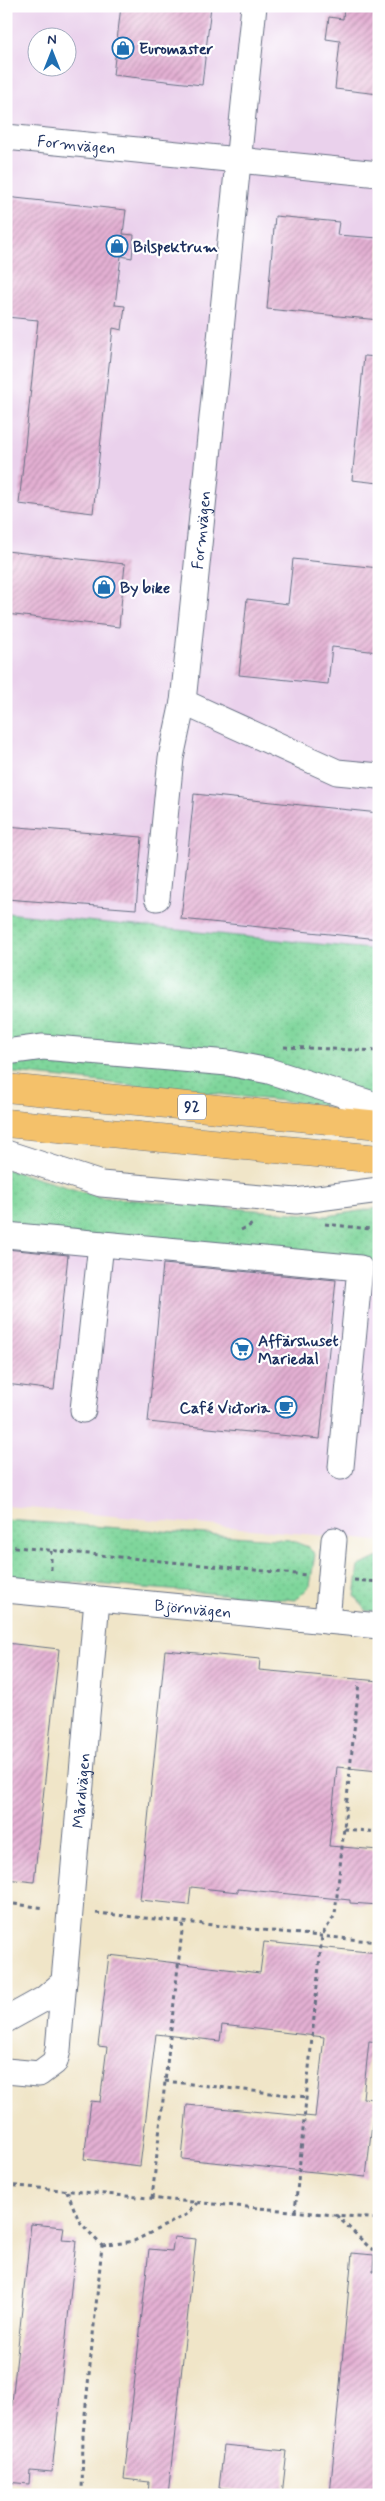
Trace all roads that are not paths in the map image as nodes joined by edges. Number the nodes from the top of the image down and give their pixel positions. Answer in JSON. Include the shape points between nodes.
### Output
{"nodes":[{"id":1,"x":254,"y":6,"type":"edge"},
{"id":2,"x":6,"y":137,"type":"edge"},
{"id":3,"x":238,"y":160,"type":"junction"},
{"id":4,"x":379,"y":174,"type":"edge"},
{"id":5,"x":183,"y":702,"type":"junction"},
{"id":6,"x":379,"y":776,"type":"edge"},
{"id":7,"x":157,"y":898,"type":"dead end"},
{"id":8,"x":6,"y":1052,"type":"edge"},
{"id":9,"x":6,"y":1088,"type":"edge"},
{"id":10,"x":379,"y":1106,"type":"edge"},
{"id":11,"x":6,"y":1123,"type":"edge"},
{"id":12,"x":379,"y":1125,"type":"edge"},
{"id":13,"x":6,"y":1153,"type":"edge"},
{"id":14,"x":379,"y":1159,"type":"edge"},
{"id":15,"x":379,"y":1190,"type":"edge"},
{"id":16,"x":6,"y":1234,"type":"edge"},
{"id":17,"x":101,"y":1244,"type":"junction"},
{"id":18,"x":368,"y":1302,"type":"edge"},
{"id":19,"x":83,"y":1410,"type":"dead end"},
{"id":20,"x":341,"y":1467,"type":"dead end"},
{"id":21,"x":334,"y":1540,"type":"dead end"},
{"id":22,"x":6,"y":1590,"type":"edge"},
{"id":23,"x":97,"y":1600,"type":"junction"},
{"id":24,"x":327,"y":1621,"type":"junction"},
{"id":25,"x":379,"y":1626,"type":"edge"},
{"id":26,"x":64,"y":1982,"type":"junction"},
{"id":27,"x":6,"y":2020,"type":"edge"},
{"id":28,"x":6,"y":2071,"type":"edge"}],
"edges":[{"from":1,"to":3,"type":"street"},
{"from":2,"to":3,"type":"street","name":"Formvägen"},
{"from":3,"to":4,"type":"street","name":"Formvägen"},
{"from":3,"to":5,"type":"street","name":"Formvägen"},
{"from":5,"to":6,"type":"street","via":[[337,772]]},
{"from":5,"to":7,"type":"street","name":"Formvägen","via":[[171,758]]},
{"from":8,"to":10,"type":"street","via":[[42,1047],[228,1063],[269,1071]]},
{"from":9,"to":12,"type":"highway","number":"92"},
{"from":11,"to":14,"type":"highway","number":"92"},
{"from":13,"to":15,"type":"street","via":[[101,1184],[296,1201]]},
{"from":16,"to":17,"type":"street"},
{"from":17,"to":18,"type":"street","via":[[360,1268]]},
{"from":17,"to":19,"type":"street"},
{"from":18,"to":20,"type":"street"},
{"from":21,"to":24,"type":"street"},
{"from":22,"to":23,"type":"street","name":"Björnvägen"},
{"from":23,"to":24,"type":"street","name":"Björnvägen"},
{"from":23,"to":26,"type":"street","name":"Mårdvägen"},
{"from":24,"to":25,"type":"street","name":"Björnvägen"},
{"from":26,"to":27,"type":"street","via":[[44,1999]]},
{"from":26,"to":28,"type":"street","name":"Mårdvägen","via":[[55,2062],[39,2074]]}]}
